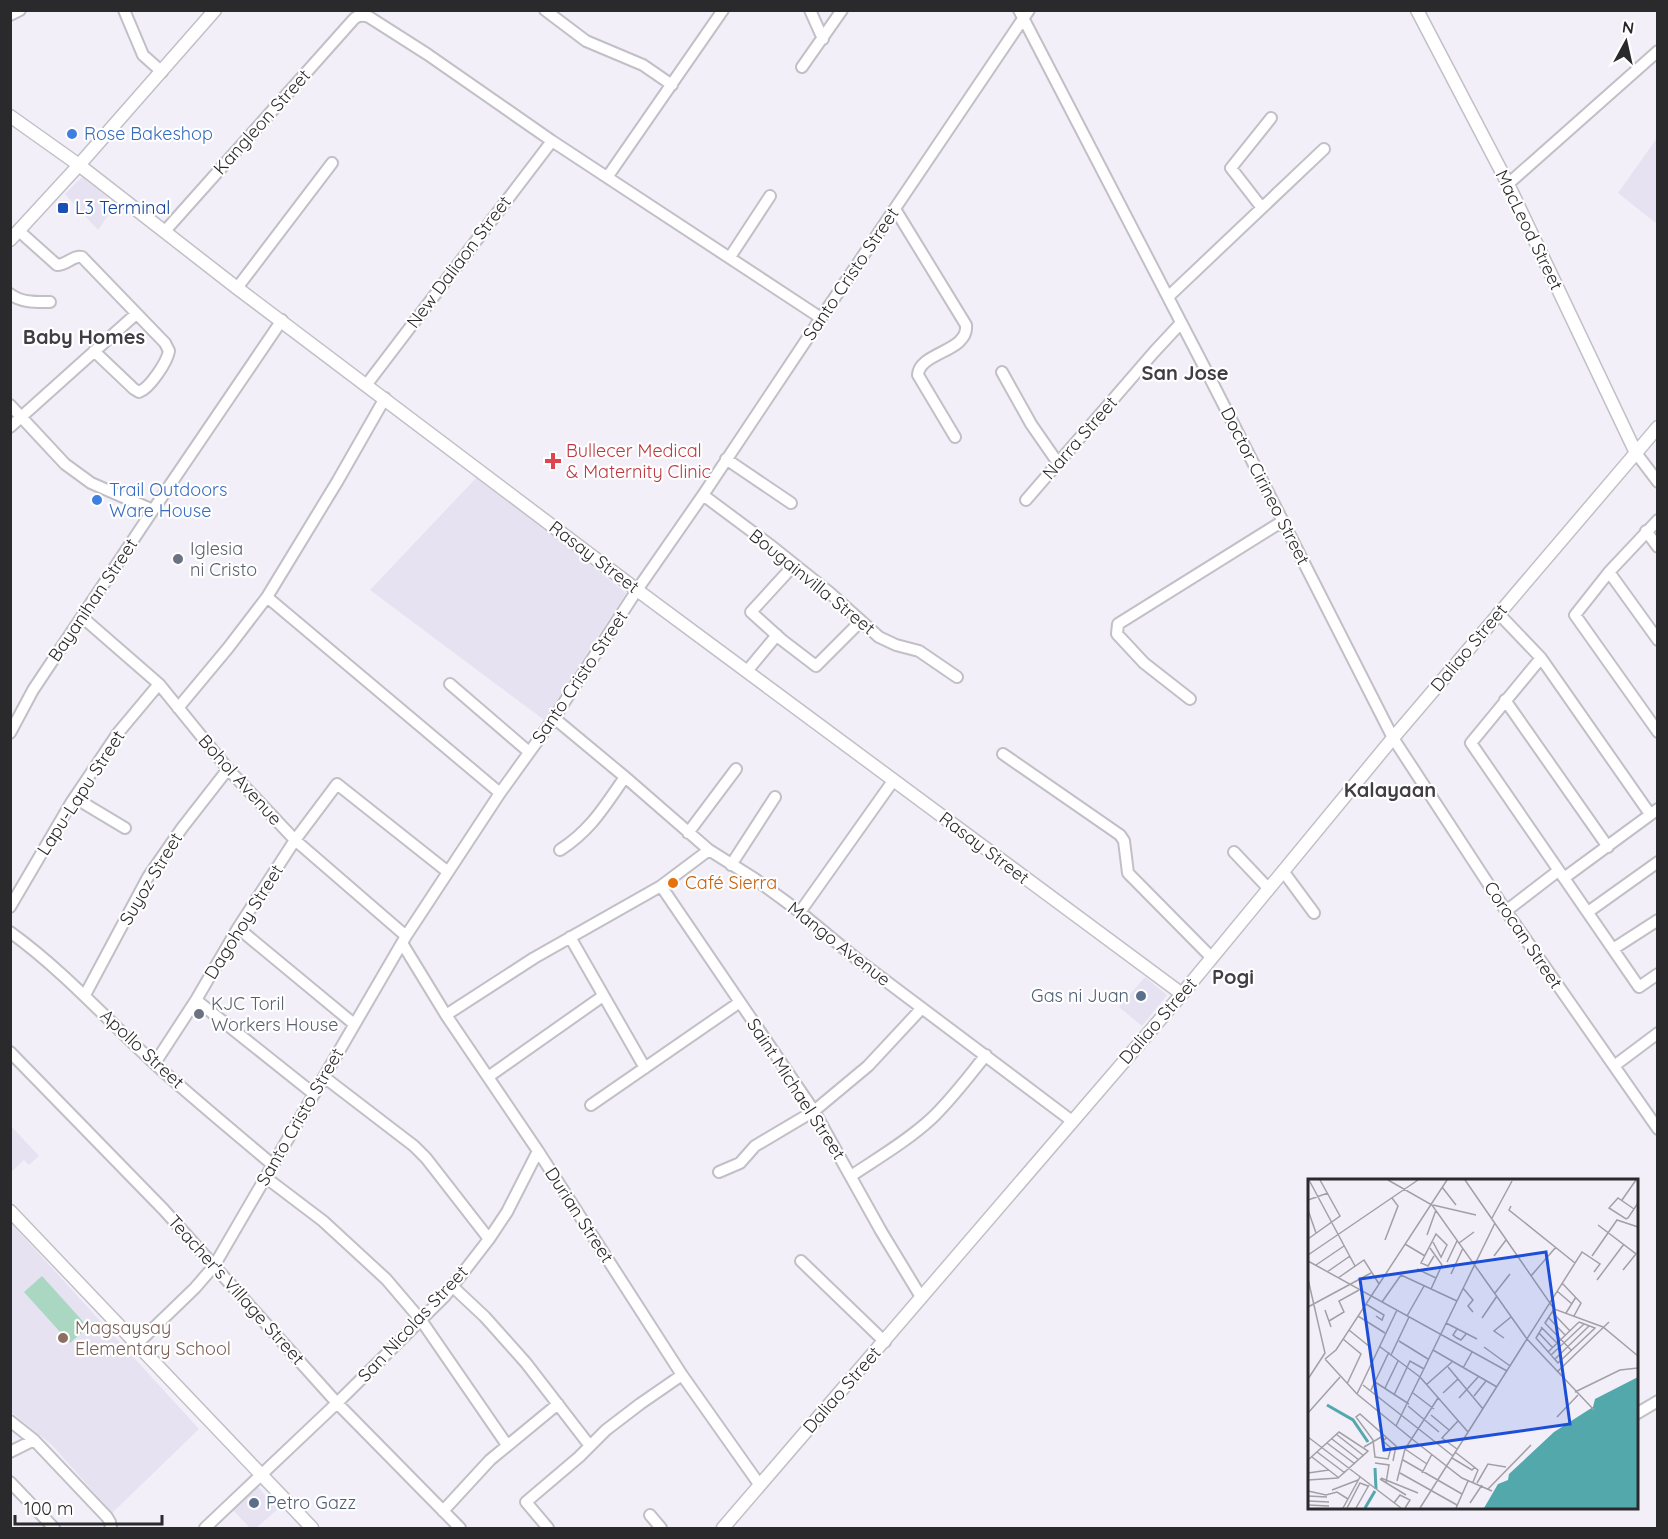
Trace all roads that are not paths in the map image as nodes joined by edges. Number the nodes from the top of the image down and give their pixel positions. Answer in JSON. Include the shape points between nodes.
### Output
{"nodes":[{"id":1,"x":20,"y":10,"type":"edge"},
{"id":2,"x":124,"y":10,"type":"edge"},
{"id":3,"x":215,"y":10,"type":"edge"},
{"id":4,"x":545,"y":10,"type":"edge"},
{"id":5,"x":723,"y":10,"type":"edge"},
{"id":6,"x":810,"y":10,"type":"edge"},
{"id":7,"x":842,"y":10,"type":"edge"},
{"id":8,"x":1417,"y":10,"type":"edge"},
{"id":9,"x":1024,"y":14,"type":"edge"},
{"id":10,"x":10,"y":15,"type":"edge"},
{"id":11,"x":823,"y":39,"type":"junction"},
{"id":12,"x":1658,"y":51,"type":"edge"},
{"id":13,"x":802,"y":67,"type":"dead end"},
{"id":14,"x":162,"y":72,"type":"junction"},
{"id":15,"x":672,"y":85,"type":"junction"},
{"id":16,"x":10,"y":116,"type":"edge"},
{"id":17,"x":1271,"y":118,"type":"dead end"},
{"id":18,"x":552,"y":141,"type":"junction"},
{"id":19,"x":1324,"y":149,"type":"dead end"},
{"id":20,"x":332,"y":163,"type":"dead end"},
{"id":21,"x":80,"y":165,"type":"junction"},
{"id":22,"x":608,"y":176,"type":"junction"},
{"id":23,"x":1508,"y":184,"type":"junction"},
{"id":24,"x":770,"y":196,"type":"dead end"},
{"id":25,"x":1262,"y":208,"type":"junction"},
{"id":26,"x":895,"y":209,"type":"junction"},
{"id":27,"x":165,"y":231,"type":"junction"},
{"id":28,"x":15,"y":236,"type":"edge"},
{"id":29,"x":730,"y":257,"type":"junction"},
{"id":30,"x":237,"y":288,"type":"junction"},
{"id":31,"x":10,"y":294,"type":"edge"},
{"id":32,"x":1168,"y":297,"type":"junction"},
{"id":33,"x":50,"y":302,"type":"dead end"},
{"id":34,"x":136,"y":314,"type":"junction"},
{"id":35,"x":821,"y":318,"type":"junction"},
{"id":36,"x":282,"y":320,"type":"junction"},
{"id":37,"x":1181,"y":323,"type":"junction"},
{"id":38,"x":94,"y":351,"type":"junction"},
{"id":39,"x":1002,"y":372,"type":"dead end"},
{"id":40,"x":367,"y":384,"type":"junction"},
{"id":41,"x":385,"y":398,"type":"junction"},
{"id":42,"x":10,"y":405,"type":"edge"},
{"id":43,"x":22,"y":417,"type":"junction"},
{"id":44,"x":1658,"y":426,"type":"edge"},
{"id":45,"x":10,"y":427,"type":"edge"},
{"id":46,"x":955,"y":437,"type":"dead end"},
{"id":47,"x":1636,"y":453,"type":"junction"},
{"id":48,"x":726,"y":459,"type":"junction"},
{"id":49,"x":1058,"y":463,"type":"junction"},
{"id":50,"x":1658,"y":482,"type":"edge"},
{"id":51,"x":702,"y":495,"type":"junction"},
{"id":52,"x":1026,"y":500,"type":"dead end"},
{"id":53,"x":792,"y":503,"type":"dead end"},
{"id":54,"x":153,"y":510,"type":"junction"},
{"id":55,"x":1658,"y":520,"type":"edge"},
{"id":56,"x":1283,"y":521,"type":"junction"},
{"id":57,"x":1646,"y":531,"type":"junction"},
{"id":58,"x":1658,"y":547,"type":"edge"},
{"id":59,"x":794,"y":565,"type":"junction"},
{"id":60,"x":1609,"y":572,"type":"junction"},
{"id":61,"x":637,"y":590,"type":"junction"},
{"id":62,"x":267,"y":597,"type":"junction"},
{"id":63,"x":1498,"y":613,"type":"junction"},
{"id":64,"x":82,"y":617,"type":"junction"},
{"id":65,"x":861,"y":621,"type":"junction"},
{"id":66,"x":777,"y":635,"type":"junction"},
{"id":67,"x":1658,"y":640,"type":"edge"},
{"id":68,"x":1541,"y":658,"type":"junction"},
{"id":69,"x":747,"y":671,"type":"junction"},
{"id":70,"x":957,"y":677,"type":"dead end"},
{"id":71,"x":159,"y":684,"type":"junction"},
{"id":72,"x":450,"y":684,"type":"dead end"},
{"id":73,"x":1190,"y":699,"type":"dead end"},
{"id":74,"x":1505,"y":700,"type":"junction"},
{"id":75,"x":178,"y":708,"type":"junction"},
{"id":76,"x":554,"y":718,"type":"junction"},
{"id":77,"x":1658,"y":732,"type":"edge"},
{"id":78,"x":10,"y":734,"type":"edge"},
{"id":79,"x":1392,"y":738,"type":"junction"},
{"id":80,"x":529,"y":752,"type":"junction"},
{"id":81,"x":1003,"y":754,"type":"dead end"},
{"id":82,"x":228,"y":769,"type":"junction"},
{"id":83,"x":736,"y":769,"type":"dead end"},
{"id":84,"x":625,"y":777,"type":"junction"},
{"id":85,"x":893,"y":781,"type":"junction"},
{"id":86,"x":500,"y":793,"type":"junction"},
{"id":87,"x":776,"y":797,"type":"dead end"},
{"id":88,"x":75,"y":798,"type":"junction"},
{"id":89,"x":1654,"y":811,"type":"edge"},
{"id":90,"x":126,"y":828,"type":"dead end"},
{"id":91,"x":688,"y":833,"type":"junction"},
{"id":92,"x":296,"y":840,"type":"junction"},
{"id":93,"x":1608,"y":847,"type":"junction"},
{"id":94,"x":560,"y":850,"type":"dead end"},
{"id":95,"x":709,"y":850,"type":"junction"},
{"id":96,"x":1234,"y":852,"type":"dead end"},
{"id":97,"x":1658,"y":862,"type":"edge"},
{"id":98,"x":731,"y":865,"type":"junction"},
{"id":99,"x":1283,"y":871,"type":"junction"},
{"id":100,"x":447,"y":872,"type":"junction"},
{"id":101,"x":1561,"y":875,"type":"junction"},
{"id":102,"x":661,"y":886,"type":"junction"},
{"id":103,"x":1269,"y":889,"type":"junction"},
{"id":104,"x":10,"y":907,"type":"edge"},
{"id":105,"x":1506,"y":911,"type":"junction"},
{"id":106,"x":800,"y":912,"type":"junction"},
{"id":107,"x":1588,"y":912,"type":"junction"},
{"id":108,"x":1314,"y":913,"type":"dead end"},
{"id":109,"x":1658,"y":920,"type":"edge"},
{"id":110,"x":238,"y":928,"type":"junction"},
{"id":111,"x":10,"y":932,"type":"edge"},
{"id":112,"x":570,"y":937,"type":"junction"},
{"id":113,"x":404,"y":940,"type":"junction"},
{"id":114,"x":1613,"y":950,"type":"junction"},
{"id":115,"x":1212,"y":958,"type":"junction"},
{"id":116,"x":1658,"y":974,"type":"edge"},
{"id":117,"x":1182,"y":994,"type":"junction"},
{"id":118,"x":85,"y":995,"type":"junction"},
{"id":119,"x":603,"y":996,"type":"junction"},
{"id":120,"x":196,"y":1000,"type":"junction"},
{"id":121,"x":740,"y":1002,"type":"junction"},
{"id":122,"x":922,"y":1008,"type":"junction"},
{"id":123,"x":446,"y":1016,"type":"junction"},
{"id":124,"x":354,"y":1024,"type":"junction"},
{"id":125,"x":1658,"y":1033,"type":"edge"},
{"id":126,"x":10,"y":1052,"type":"edge"},
{"id":127,"x":986,"y":1055,"type":"junction"},
{"id":128,"x":155,"y":1063,"type":"junction"},
{"id":129,"x":1614,"y":1066,"type":"junction"},
{"id":130,"x":645,"y":1068,"type":"junction"},
{"id":131,"x":324,"y":1077,"type":"junction"},
{"id":132,"x":488,"y":1077,"type":"junction"},
{"id":133,"x":314,"y":1094,"type":"junction"},
{"id":134,"x":591,"y":1106,"type":"dead end"},
{"id":135,"x":814,"y":1111,"type":"junction"},
{"id":136,"x":1072,"y":1121,"type":"junction"},
{"id":137,"x":1658,"y":1129,"type":"edge"},
{"id":138,"x":538,"y":1151,"type":"junction"},
{"id":139,"x":273,"y":1165,"type":"junction"},
{"id":140,"x":719,"y":1172,"type":"dead end"},
{"id":141,"x":851,"y":1176,"type":"junction"},
{"id":142,"x":265,"y":1177,"type":"junction"},
{"id":143,"x":10,"y":1211,"type":"edge"},
{"id":144,"x":489,"y":1239,"type":"junction"},
{"id":145,"x":801,"y":1261,"type":"dead end"},
{"id":146,"x":214,"y":1266,"type":"junction"},
{"id":147,"x":453,"y":1287,"type":"junction"},
{"id":148,"x":921,"y":1297,"type":"junction"},
{"id":149,"x":421,"y":1320,"type":"junction"},
{"id":150,"x":885,"y":1342,"type":"junction"},
{"id":151,"x":136,"y":1344,"type":"junction"},
{"id":152,"x":682,"y":1375,"type":"junction"},
{"id":153,"x":1658,"y":1401,"type":"edge"},
{"id":154,"x":337,"y":1403,"type":"junction"},
{"id":155,"x":558,"y":1404,"type":"junction"},
{"id":156,"x":1638,"y":1413,"type":"edge"},
{"id":157,"x":10,"y":1421,"type":"edge"},
{"id":158,"x":34,"y":1440,"type":"junction"},
{"id":159,"x":507,"y":1445,"type":"junction"},
{"id":160,"x":590,"y":1446,"type":"junction"},
{"id":161,"x":10,"y":1452,"type":"edge"},
{"id":162,"x":260,"y":1475,"type":"junction"},
{"id":163,"x":10,"y":1482,"type":"edge"},
{"id":164,"x":759,"y":1484,"type":"junction"},
{"id":165,"x":443,"y":1511,"type":"junction"},
{"id":166,"x":650,"y":1515,"type":"dead end"},
{"id":167,"x":54,"y":1528,"type":"edge"},
{"id":168,"x":111,"y":1528,"type":"edge"},
{"id":169,"x":205,"y":1528,"type":"edge"},
{"id":170,"x":312,"y":1528,"type":"edge"},
{"id":171,"x":460,"y":1528,"type":"edge"},
{"id":172,"x":548,"y":1528,"type":"edge"},
{"id":173,"x":661,"y":1528,"type":"edge"},
{"id":174,"x":723,"y":1528,"type":"edge"}],
"edges":[{"from":1,"to":10,"type":"street"},
{"from":2,"to":14,"type":"street","via":[[143,55]]},
{"from":3,"to":14,"type":"street"},
{"from":4,"to":15,"type":"street","via":[[586,41],[643,65]]},
{"from":5,"to":15,"type":"street"},
{"from":6,"to":11,"type":"street"},
{"from":7,"to":11,"type":"street"},
{"from":8,"to":23,"type":"street","name":"MacLeod Street"},
{"from":9,"to":26,"type":"street","name":"Santo Cristo Street"},
{"from":9,"to":32,"type":"street","name":"Doctor Cirineo Street"},
{"from":11,"to":13,"type":"street"},
{"from":12,"to":23,"type":"street"},
{"from":14,"to":21,"type":"street"},
{"from":15,"to":22,"type":"street"},
{"from":16,"to":21,"type":"street","name":"Rasay Street"},
{"from":17,"to":25,"type":"street","via":[[1231,168]]},
{"from":18,"to":22,"type":"street"},
{"from":18,"to":27,"type":"street","name":"Kangleon Street","via":[[427,54],[362,15],[352,20]]},
{"from":18,"to":40,"type":"street","name":"New Daliaon Street"},
{"from":19,"to":25,"type":"street"},
{"from":20,"to":30,"type":"street"},
{"from":21,"to":27,"type":"street","name":"Rasay Street"},
{"from":21,"to":28,"type":"street"},
{"from":22,"to":29,"type":"street"},
{"from":23,"to":47,"type":"street","name":"MacLeod Street"},
{"from":24,"to":29,"type":"street"},
{"from":25,"to":32,"type":"street"},
{"from":26,"to":35,"type":"street","name":"Santo Cristo Street"},
{"from":26,"to":46,"type":"street","via":[[966,325],[959,342],[921,365],[918,371]]},
{"from":27,"to":30,"type":"street","name":"Rasay Street"},
{"from":28,"to":34,"type":"street","via":[[57,265],[82,257]]},
{"from":29,"to":35,"type":"street"},
{"from":30,"to":36,"type":"street","name":"Rasay Street"},
{"from":31,"to":33,"type":"street","via":[[19,300]]},
{"from":32,"to":37,"type":"street","name":"Doctor Cirineo Street"},
{"from":34,"to":38,"type":"street"},
{"from":34,"to":38,"type":"street","via":[[169,351],[146,389],[134,389]]},
{"from":35,"to":48,"type":"street","name":"Santo Cristo Street"},
{"from":36,"to":40,"type":"street","name":"Rasay Street"},
{"from":36,"to":54,"type":"street","name":"Bayanihan Street"},
{"from":37,"to":49,"type":"street","name":"Narra Street"},
{"from":37,"to":56,"type":"street","name":"Doctor Cirineo Street"},
{"from":38,"to":43,"type":"street"},
{"from":39,"to":49,"type":"street"},
{"from":40,"to":41,"type":"street","name":"Rasay Street"},
{"from":41,"to":61,"type":"street","name":"Rasay Street"},
{"from":41,"to":62,"type":"street"},
{"from":42,"to":43,"type":"street"},
{"from":43,"to":45,"type":"street"},
{"from":43,"to":54,"type":"street","via":[[66,464],[91,483]]},
{"from":44,"to":47,"type":"street","name":"Daliao Street"},
{"from":47,"to":50,"type":"street"},
{"from":47,"to":63,"type":"street","name":"Daliao Street"},
{"from":48,"to":51,"type":"street","name":"Santo Cristo Street"},
{"from":48,"to":53,"type":"street"},
{"from":49,"to":52,"type":"street","name":"Narra Street"},
{"from":51,"to":59,"type":"street","name":"Bougainvilla Street"},
{"from":51,"to":61,"type":"street","name":"Santo Cristo Street"},
{"from":54,"to":64,"type":"street","name":"Bayanihan Street"},
{"from":55,"to":57,"type":"street"},
{"from":56,"to":73,"type":"street","via":[[1118,624],[1117,633],[1144,663]]},
{"from":56,"to":79,"type":"street","name":"Doctor Cirineo Street"},
{"from":57,"to":58,"type":"street"},
{"from":57,"to":60,"type":"street"},
{"from":59,"to":65,"type":"street","name":"Bougainvilla Street"},
{"from":59,"to":66,"type":"street","via":[[751,612]]},
{"from":60,"to":67,"type":"street"},
{"from":60,"to":77,"type":"street","via":[[1575,615]]},
{"from":61,"to":69,"type":"street","name":"Rasay Street"},
{"from":61,"to":76,"type":"street","name":"Santo Cristo Street"},
{"from":62,"to":75,"type":"street"},
{"from":62,"to":86,"type":"street"},
{"from":63,"to":68,"type":"street"},
{"from":63,"to":79,"type":"street","name":"Daliao Street"},
{"from":64,"to":71,"type":"street","name":"Bohol Avenue"},
{"from":64,"to":78,"type":"street","name":"Bayanihan Street","via":[[33,690]]},
{"from":65,"to":66,"type":"street","via":[[816,666]]},
{"from":65,"to":70,"type":"street","name":"Bougainvilla Street","via":[[879,637],[919,651]]},
{"from":66,"to":69,"type":"street"},
{"from":68,"to":74,"type":"street"},
{"from":68,"to":89,"type":"street"},
{"from":69,"to":85,"type":"street","name":"Rasay Street"},
{"from":71,"to":75,"type":"street","name":"Bohol Avenue"},
{"from":71,"to":88,"type":"street","name":"Lapu-Lapu Street","via":[[118,734]]},
{"from":72,"to":80,"type":"street"},
{"from":74,"to":93,"type":"street"},
{"from":74,"to":101,"type":"street","via":[[1471,743]]},
{"from":75,"to":82,"type":"street","name":"Bohol Avenue"},
{"from":76,"to":80,"type":"street","name":"Santo Cristo Street"},
{"from":76,"to":84,"type":"street","name":"Mango Avenue"},
{"from":79,"to":99,"type":"street","name":"Daliao Street"},
{"from":79,"to":105,"type":"street","name":"Corocan Street"},
{"from":80,"to":86,"type":"street","name":"Santo Cristo Street"},
{"from":81,"to":115,"type":"street","via":[[1120,835],[1128,873]]},
{"from":82,"to":92,"type":"street","name":"Bohol Avenue"},
{"from":82,"to":118,"type":"street","name":"Suyoz Street","via":[[148,877]]},
{"from":83,"to":91,"type":"street"},
{"from":84,"to":91,"type":"street","name":"Mango Avenue"},
{"from":84,"to":94,"type":"street","via":[[590,826]]},
{"from":85,"to":106,"type":"street"},
{"from":85,"to":117,"type":"street","name":"Rasay Street"},
{"from":86,"to":100,"type":"street","name":"Santo Cristo Street"},
{"from":87,"to":98,"type":"street"},
{"from":88,"to":90,"type":"street"},
{"from":88,"to":104,"type":"street","name":"Lapu-Lapu Street"},
{"from":89,"to":93,"type":"street"},
{"from":91,"to":95,"type":"street","name":"Mango Avenue"},
{"from":92,"to":100,"type":"street","name":"Dagohoy Street","via":[[337,784]]},
{"from":92,"to":110,"type":"street","name":"Dagohoy Street"},
{"from":92,"to":113,"type":"street","name":"Bohol Avenue"},
{"from":93,"to":101,"type":"street"},
{"from":95,"to":98,"type":"street","name":"Mango Avenue"},
{"from":95,"to":102,"type":"street"},
{"from":96,"to":103,"type":"street"},
{"from":97,"to":107,"type":"street"},
{"from":98,"to":106,"type":"street","name":"Mango Avenue"},
{"from":99,"to":103,"type":"street","name":"Daliao Street"},
{"from":99,"to":108,"type":"street"},
{"from":100,"to":113,"type":"street","name":"Santo Cristo Street"},
{"from":101,"to":105,"type":"street"},
{"from":101,"to":107,"type":"street"},
{"from":102,"to":112,"type":"street"},
{"from":102,"to":121,"type":"street","name":"Saint Michael Street"},
{"from":103,"to":115,"type":"street","name":"Daliao Street"},
{"from":105,"to":129,"type":"street","name":"Corocan Street"},
{"from":106,"to":122,"type":"street","name":"Mango Avenue"},
{"from":107,"to":114,"type":"street"},
{"from":109,"to":114,"type":"street"},
{"from":110,"to":120,"type":"street","name":"Dagohoy Street"},
{"from":110,"to":124,"type":"street"},
{"from":111,"to":118,"type":"street","name":"Apollo Street"},
{"from":112,"to":119,"type":"street"},
{"from":112,"to":123,"type":"street"},
{"from":113,"to":123,"type":"street","name":"Durian Street"},
{"from":113,"to":124,"type":"street","name":"Santo Cristo Street"},
{"from":114,"to":116,"type":"street","via":[[1639,987]]},
{"from":115,"to":117,"type":"street","name":"Daliao Street"},
{"from":117,"to":136,"type":"street","name":"Daliao Street"},
{"from":118,"to":128,"type":"street","name":"Apollo Street"},
{"from":119,"to":130,"type":"street"},
{"from":119,"to":132,"type":"street"},
{"from":120,"to":128,"type":"street","name":"Dagohoy Street"},
{"from":120,"to":133,"type":"street"},
{"from":121,"to":130,"type":"street"},
{"from":121,"to":135,"type":"street","name":"Saint Michael Street"},
{"from":122,"to":127,"type":"street","name":"Mango Avenue"},
{"from":122,"to":135,"type":"street","via":[[868,1066]]},
{"from":123,"to":132,"type":"street","name":"Durian Street"},
{"from":124,"to":131,"type":"street","name":"Santo Cristo Street"},
{"from":125,"to":129,"type":"street"},
{"from":126,"to":146,"type":"street","name":"Teacher's Village Street"},
{"from":127,"to":136,"type":"street","name":"Mango Avenue"},
{"from":127,"to":141,"type":"street","via":[[929,1120]]},
{"from":128,"to":139,"type":"street","name":"Apollo Street"},
{"from":129,"to":137,"type":"street","name":"Corocan Street"},
{"from":130,"to":134,"type":"street"},
{"from":131,"to":133,"type":"street","name":"Santo Cristo Street"},
{"from":131,"to":144,"type":"street","via":[[414,1146]]},
{"from":132,"to":138,"type":"street","name":"Durian Street"},
{"from":133,"to":139,"type":"street","name":"Santo Cristo Street"},
{"from":135,"to":140,"type":"street","via":[[755,1146],[740,1163]]},
{"from":135,"to":141,"type":"street","name":"Saint Michael Street"},
{"from":136,"to":148,"type":"street","name":"Daliao Street"},
{"from":138,"to":144,"type":"street","name":"San Nicolas Street"},
{"from":138,"to":152,"type":"street","name":"Durian Street"},
{"from":139,"to":142,"type":"street","name":"Santo Cristo Street"},
{"from":141,"to":148,"type":"street","name":"Saint Michael Street"},
{"from":142,"to":146,"type":"street","name":"Santo Cristo Street"},
{"from":142,"to":149,"type":"street","via":[[349,1244]]},
{"from":143,"to":151,"type":"street"},
{"from":144,"to":147,"type":"street","name":"San Nicolas Street"},
{"from":145,"to":150,"type":"street"},
{"from":146,"to":151,"type":"street","name":"Santo Cristo Street"},
{"from":146,"to":154,"type":"street","name":"Teacher's Village Street"},
{"from":147,"to":149,"type":"street","name":"San Nicolas Street"},
{"from":147,"to":155,"type":"street","via":[[485,1317]]},
{"from":148,"to":150,"type":"street","name":"Daliao Street"},
{"from":149,"to":154,"type":"street","name":"San Nicolas Street"},
{"from":149,"to":159,"type":"street"},
{"from":150,"to":164,"type":"street","name":"Daliao Street"},
{"from":151,"to":162,"type":"street"},
{"from":152,"to":160,"type":"street"},
{"from":152,"to":164,"type":"street","name":"Durian Street"},
{"from":153,"to":156,"type":"street"},
{"from":154,"to":162,"type":"street","name":"San Nicolas Street"},
{"from":154,"to":165,"type":"street","name":"Teacher's Village Street"},
{"from":155,"to":159,"type":"street"},
{"from":155,"to":160,"type":"street"},
{"from":157,"to":158,"type":"street"},
{"from":158,"to":161,"type":"street"},
{"from":158,"to":168,"type":"street","via":[[107,1517]]},
{"from":159,"to":165,"type":"street"},
{"from":160,"to":172,"type":"street","via":[[526,1502]]},
{"from":162,"to":169,"type":"street","name":"San Nicolas Street"},
{"from":162,"to":170,"type":"street"},
{"from":163,"to":167,"type":"street"},
{"from":164,"to":174,"type":"street","name":"Daliao Street"},
{"from":165,"to":171,"type":"street","name":"Teacher's Village Street"},
{"from":166,"to":173,"type":"street"}]}
